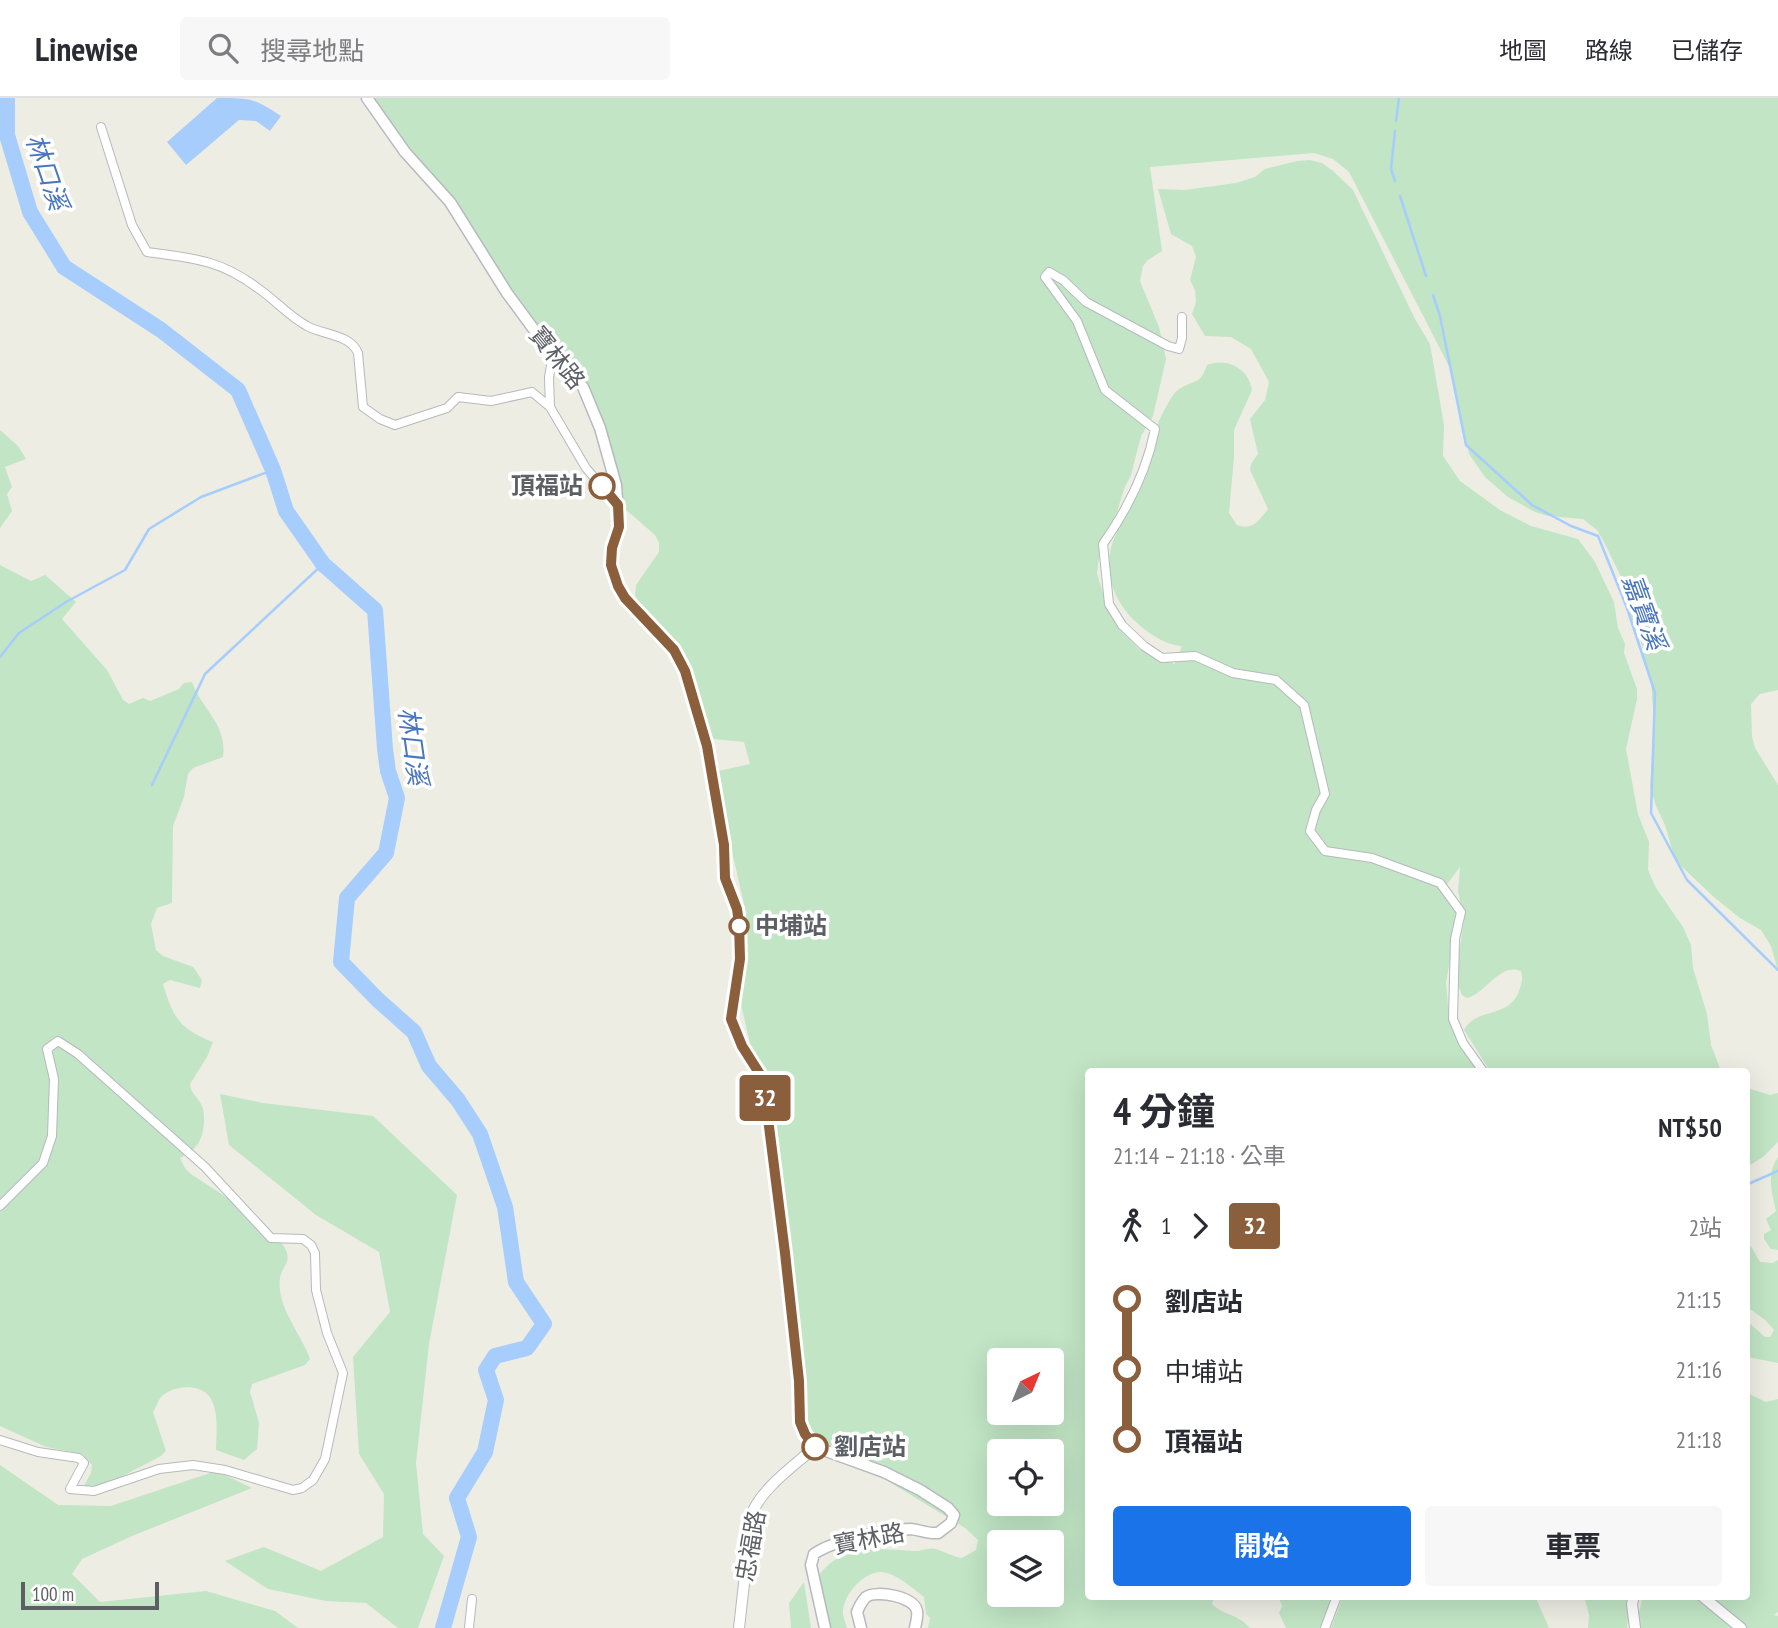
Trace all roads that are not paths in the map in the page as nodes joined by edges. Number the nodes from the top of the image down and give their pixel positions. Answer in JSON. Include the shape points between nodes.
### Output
{"nodes":[{"id":1,"x":367,"y":98,"type":"edge"},
{"id":2,"x":101,"y":127,"type":"dead end"},
{"id":3,"x":1182,"y":317,"type":"dead end"},
{"id":4,"x":553,"y":354,"type":"junction"},
{"id":5,"x":550,"y":407,"type":"junction"},
{"id":6,"x":618,"y":505,"type":"junction"},
{"id":7,"x":1481,"y":1068,"type":"edge"},
{"id":8,"x":0,"y":1206,"type":"edge"},
{"id":9,"x":0,"y":1440,"type":"edge"},
{"id":10,"x":815,"y":1447,"type":"junction"},
{"id":11,"x":472,"y":1598,"type":"dead end"},
{"id":12,"x":1336,"y":1600,"type":"edge"},
{"id":13,"x":1633,"y":1600,"type":"edge"},
{"id":14,"x":1707,"y":1600,"type":"edge"},
{"id":15,"x":469,"y":1628,"type":"edge"},
{"id":16,"x":739,"y":1628,"type":"edge"},
{"id":17,"x":825,"y":1628,"type":"edge"},
{"id":18,"x":860,"y":1628,"type":"edge"},
{"id":19,"x":915,"y":1628,"type":"edge"},
{"id":20,"x":1325,"y":1628,"type":"edge"},
{"id":21,"x":1634,"y":1628,"type":"edge"},
{"id":22,"x":1741,"y":1628,"type":"edge"}],
"edges":[{"from":1,"to":4,"type":"main road","name":"寶林路","via":[[405,152],[450,202]]},
{"from":2,"to":5,"type":"street","via":[[132,225],[147,253],[205,260],[234,271],[305,326],[355,346],[363,407],[380,419],[395,425],[447,408],[458,397],[491,401],[532,392]]},
{"from":3,"to":7,"type":"street","via":[[1179,349],[1086,302],[1049,272],[1045,277],[1077,321],[1105,390],[1155,429],[1124,514],[1103,544],[1109,604],[1122,625],[1162,657],[1195,656],[1233,673],[1276,680],[1304,705],[1325,794],[1310,831],[1325,851],[1372,858],[1440,883],[1461,912],[1455,939],[1453,1018]]},
{"from":4,"to":5,"type":"street"},
{"from":4,"to":6,"type":"main road","name":"寶林路","via":[[583,387],[606,448]]},
{"from":5,"to":6,"type":"street","via":[[586,468]]},
{"from":6,"to":10,"type":"main road","name":"寶林路","via":[[619,527],[611,565],[618,586],[674,650],[685,671],[709,755],[725,878],[739,923],[740,959],[731,1019],[763,1079],[800,1422]]},
{"from":8,"to":9,"type":"street","via":[[43,1163],[52,1136],[54,1091],[47,1049],[58,1041],[205,1167],[271,1238],[303,1239],[311,1245],[316,1290],[343,1373],[325,1459],[313,1480],[293,1490],[193,1465],[159,1469],[94,1491],[70,1489],[84,1463],[79,1458]]},
{"from":10,"to":16,"type":"street","name":"忠福路","via":[[756,1503]]},
{"from":10,"to":17,"type":"main road","name":"寶林路","via":[[920,1490],[948,1508],[954,1518],[938,1533],[892,1531],[836,1542],[814,1554],[811,1565]]},
{"from":11,"to":15,"type":"street"},
{"from":12,"to":20,"type":"street"},
{"from":13,"to":21,"type":"street"},
{"from":14,"to":22,"type":"street"},
{"from":18,"to":19,"type":"main road","via":[[857,1612],[873,1594],[913,1603],[918,1612]]}]}
